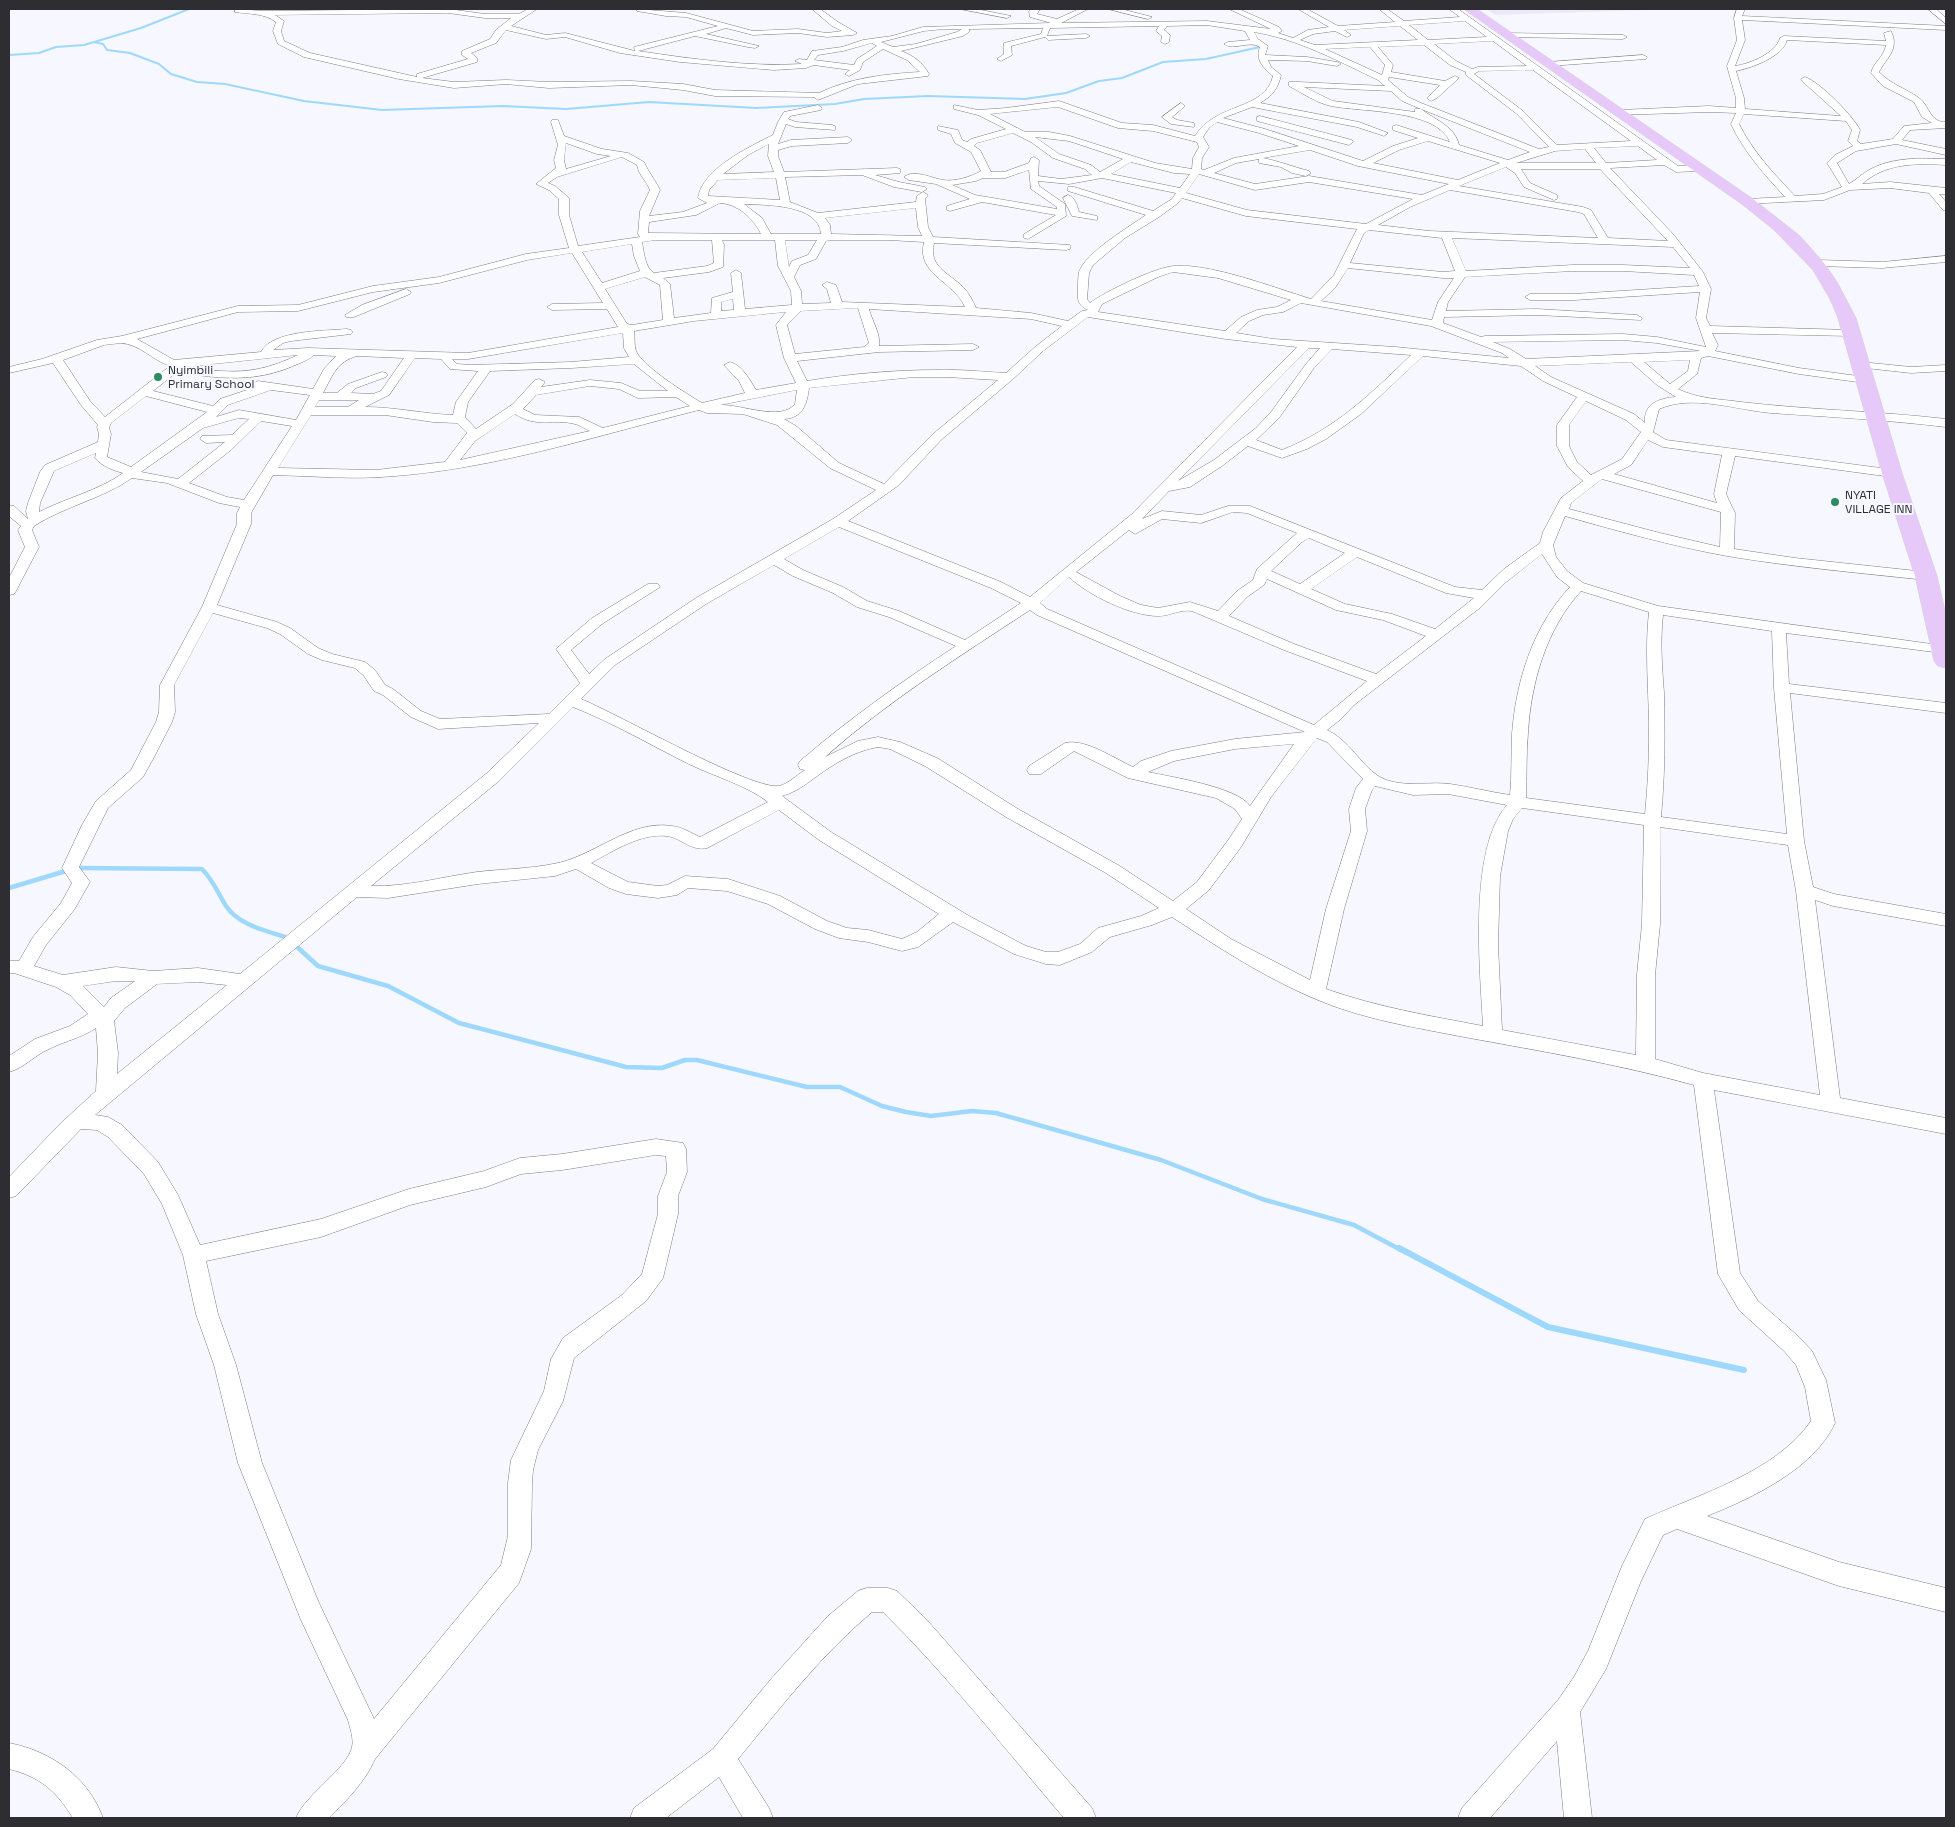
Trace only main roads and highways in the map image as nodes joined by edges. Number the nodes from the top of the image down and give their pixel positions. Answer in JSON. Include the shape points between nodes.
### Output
{"nodes":[{"id":1,"x":1469,"y":14,"type":"edge"},
{"id":2,"x":1944,"y":655,"type":"edge"}],
"edges":[{"from":1,"to":2,"type":"highway","via":[[1748,202],[1788,233],[1818,263],[1840,300],[1851,333],[1926,576]]}]}
